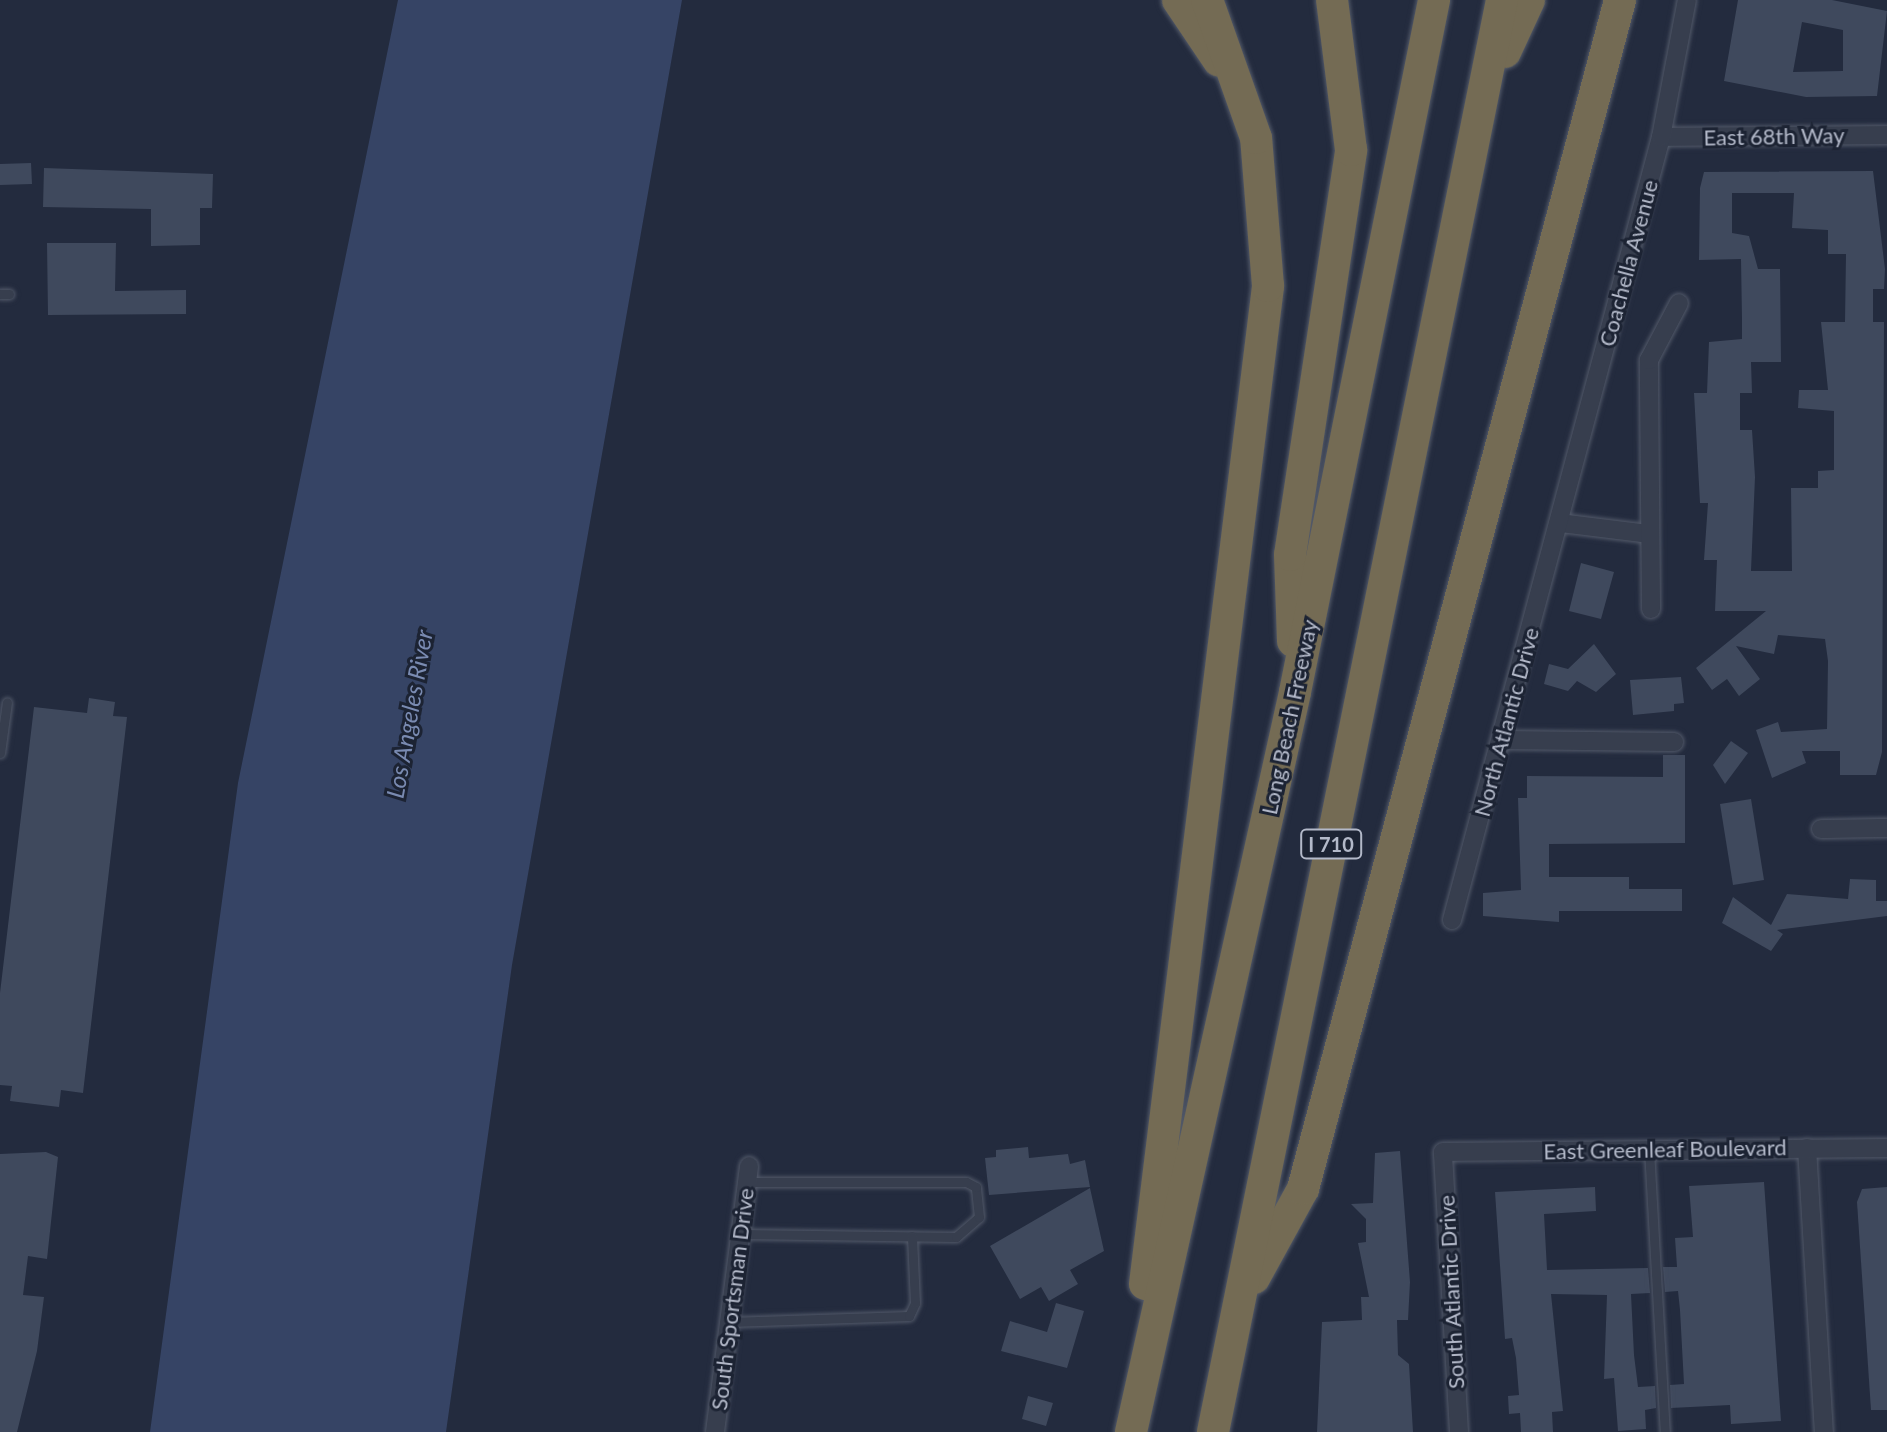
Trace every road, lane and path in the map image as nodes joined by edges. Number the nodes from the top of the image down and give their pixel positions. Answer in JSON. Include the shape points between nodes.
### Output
{"nodes":[{"id":1,"x":1178,"y":0,"type":"edge"},
{"id":2,"x":1207,"y":0,"type":"edge"},
{"id":3,"x":1332,"y":0,"type":"edge"},
{"id":4,"x":1434,"y":0,"type":"edge"},
{"id":5,"x":1502,"y":0,"type":"edge"},
{"id":6,"x":1529,"y":0,"type":"edge"},
{"id":7,"x":1620,"y":0,"type":"edge"},
{"id":8,"x":1687,"y":0,"type":"edge"},
{"id":9,"x":1486,"y":91,"type":"junction"},
{"id":10,"x":1245,"y":101,"type":"junction"},
{"id":11,"x":1887,"y":135,"type":"edge"},
{"id":12,"x":1661,"y":137,"type":"junction"},
{"id":13,"x":1679,"y":303,"type":"dead end"},
{"id":14,"x":1560,"y":523,"type":"junction"},
{"id":15,"x":1649,"y":534,"type":"junction"},
{"id":16,"x":1651,"y":609,"type":"dead end"},
{"id":17,"x":1295,"y":692,"type":"junction"},
{"id":18,"x":7,"y":702,"type":"dead end"},
{"id":19,"x":1501,"y":740,"type":"junction"},
{"id":20,"x":1674,"y":742,"type":"dead end"},
{"id":21,"x":0,"y":753,"type":"edge"},
{"id":22,"x":1887,"y":828,"type":"edge"},
{"id":23,"x":1821,"y":829,"type":"dead end"},
{"id":24,"x":1452,"y":920,"type":"dead end"},
{"id":25,"x":1807,"y":1148,"type":"junction"},
{"id":26,"x":1887,"y":1148,"type":"edge"},
{"id":27,"x":1649,"y":1149,"type":"junction"},
{"id":28,"x":1443,"y":1152,"type":"joint"},
{"id":29,"x":748,"y":1174,"type":"joint"},
{"id":30,"x":740,"y":1234,"type":"junction"},
{"id":31,"x":912,"y":1236,"type":"junction"},
{"id":32,"x":1241,"y":1301,"type":"junction"},
{"id":33,"x":729,"y":1322,"type":"junction"},
{"id":34,"x":715,"y":1432,"type":"edge"},
{"id":35,"x":1128,"y":1432,"type":"edge"},
{"id":36,"x":1213,"y":1432,"type":"edge"},
{"id":37,"x":1459,"y":1432,"type":"edge"},
{"id":38,"x":1665,"y":1432,"type":"edge"},
{"id":39,"x":1824,"y":1432,"type":"edge"}],
"edges":[{"from":1,"to":10,"type":"highway"},
{"from":2,"to":10,"type":"highway"},
{"from":3,"to":17,"type":"highway","via":[[1351,150],[1290,555]]},
{"from":4,"to":17,"type":"highway","name":"Long Beach Freeway"},
{"from":5,"to":9,"type":"highway","number":"I 710"},
{"from":6,"to":9,"type":"highway"},
{"from":7,"to":32,"type":"highway","via":[[1303,1189]]},
{"from":8,"to":12,"type":"street","name":"Coachella Avenue"},
{"from":9,"to":32,"type":"highway","number":"I 710"},
{"from":10,"to":35,"type":"highway","via":[[1256,138],[1268,286],[1261,375]]},
{"from":11,"to":12,"type":"street","name":"East 68th Way"},
{"from":12,"to":14,"type":"street","name":"Coachella Avenue"},
{"from":13,"to":15,"type":"street","name":"Coachella Avenue","via":[[1649,360]]},
{"from":14,"to":15,"type":"street"},
{"from":14,"to":19,"type":"street","name":"North Atlantic Drive"},
{"from":15,"to":16,"type":"street","name":"Coachella Avenue"},
{"from":17,"to":35,"type":"highway","name":"Long Beach Freeway"},
{"from":18,"to":21,"type":"lane"},
{"from":19,"to":20,"type":"street"},
{"from":19,"to":24,"type":"street","name":"North Atlantic Drive"},
{"from":22,"to":23,"type":"street"},
{"from":25,"to":26,"type":"street","name":"East Greenleaf Boulevard"},
{"from":25,"to":27,"type":"street","name":"East Greenleaf Boulevard"},
{"from":25,"to":39,"type":"street"},
{"from":27,"to":28,"type":"street","name":"East Greenleaf Boulevard"},
{"from":27,"to":38,"type":"lane"},
{"from":28,"to":37,"type":"street","name":"South Atlantic Drive"},
{"from":29,"to":30,"type":"street","name":"South Sportsman Drive"},
{"from":29,"to":31,"type":"lane","via":[[976,1187],[979,1217],[965,1235]]},
{"from":30,"to":31,"type":"lane"},
{"from":30,"to":33,"type":"street","name":"South Sportsman Drive"},
{"from":31,"to":33,"type":"lane","via":[[915,1303],[909,1316]]},
{"from":32,"to":36,"type":"highway","number":"I 710"},
{"from":33,"to":34,"type":"street","name":"South Sportsman Drive"}]}
